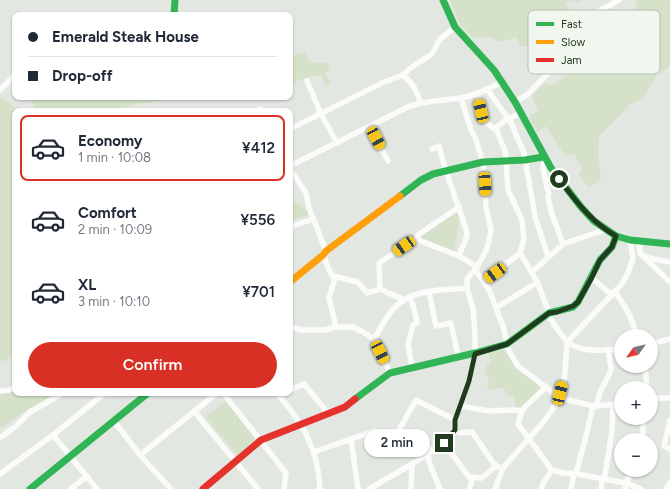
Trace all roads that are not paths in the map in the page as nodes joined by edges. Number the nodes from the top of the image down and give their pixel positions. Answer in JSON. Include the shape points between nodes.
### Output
{"nodes":[{"id":1,"x":174,"y":0,"type":"edge"},
{"id":2,"x":443,"y":0,"type":"edge"},
{"id":3,"x":619,"y":0,"type":"edge"},
{"id":4,"x":601,"y":10,"type":"edge"},
{"id":5,"x":174,"y":12,"type":"edge"},
{"id":6,"x":455,"y":27,"type":"junction"},
{"id":7,"x":547,"y":74,"type":"edge"},
{"id":8,"x":403,"y":75,"type":"junction"},
{"id":9,"x":12,"y":78,"type":"edge"},
{"id":10,"x":307,"y":81,"type":"dead end"},
{"id":11,"x":501,"y":82,"type":"junction"},
{"id":12,"x":487,"y":89,"type":"junction"},
{"id":13,"x":0,"y":90,"type":"edge"},
{"id":14,"x":477,"y":93,"type":"junction"},
{"id":15,"x":461,"y":98,"type":"junction"},
{"id":16,"x":420,"y":102,"type":"junction"},
{"id":17,"x":515,"y":102,"type":"junction"},
{"id":18,"x":520,"y":113,"type":"junction"},
{"id":19,"x":321,"y":114,"type":"junction"},
{"id":20,"x":509,"y":118,"type":"junction"},
{"id":21,"x":370,"y":127,"type":"junction"},
{"id":22,"x":293,"y":128,"type":"edge"},
{"id":23,"x":495,"y":128,"type":"junction"},
{"id":24,"x":337,"y":144,"type":"junction"},
{"id":25,"x":432,"y":149,"type":"dead end"},
{"id":26,"x":544,"y":158,"type":"junction"},
{"id":27,"x":506,"y":160,"type":"junction"},
{"id":28,"x":525,"y":160,"type":"junction"},
{"id":29,"x":388,"y":161,"type":"dead end"},
{"id":30,"x":483,"y":162,"type":"junction"},
{"id":31,"x":293,"y":166,"type":"edge"},
{"id":32,"x":445,"y":170,"type":"junction"},
{"id":33,"x":293,"y":173,"type":"edge"},
{"id":34,"x":459,"y":207,"type":"junction"},
{"id":35,"x":313,"y":219,"type":"junction"},
{"id":36,"x":293,"y":226,"type":"edge"},
{"id":37,"x":603,"y":228,"type":"junction"},
{"id":38,"x":616,"y":236,"type":"junction"},
{"id":39,"x":417,"y":238,"type":"junction"},
{"id":40,"x":630,"y":240,"type":"junction"},
{"id":41,"x":639,"y":242,"type":"junction"},
{"id":42,"x":563,"y":244,"type":"junction"},
{"id":43,"x":670,"y":244,"type":"edge"},
{"id":44,"x":325,"y":253,"type":"junction"},
{"id":45,"x":520,"y":253,"type":"junction"},
{"id":46,"x":642,"y":255,"type":"junction"},
{"id":47,"x":459,"y":256,"type":"junction"},
{"id":48,"x":548,"y":257,"type":"junction"},
{"id":49,"x":670,"y":262,"type":"edge"},
{"id":50,"x":476,"y":268,"type":"junction"},
{"id":51,"x":532,"y":272,"type":"junction"},
{"id":52,"x":333,"y":276,"type":"junction"},
{"id":53,"x":592,"y":278,"type":"junction"},
{"id":54,"x":293,"y":280,"type":"edge"},
{"id":55,"x":484,"y":281,"type":"junction"},
{"id":56,"x":538,"y":282,"type":"junction"},
{"id":57,"x":670,"y":282,"type":"edge"},
{"id":58,"x":467,"y":288,"type":"junction"},
{"id":59,"x":380,"y":289,"type":"junction"},
{"id":60,"x":429,"y":292,"type":"junction"},
{"id":61,"x":613,"y":294,"type":"junction"},
{"id":62,"x":410,"y":297,"type":"junction"},
{"id":63,"x":404,"y":300,"type":"junction"},
{"id":64,"x":496,"y":308,"type":"junction"},
{"id":65,"x":549,"y":313,"type":"junction"},
{"id":66,"x":336,"y":327,"type":"junction"},
{"id":67,"x":293,"y":328,"type":"edge"},
{"id":68,"x":635,"y":329,"type":"edge"},
{"id":69,"x":374,"y":339,"type":"junction"},
{"id":70,"x":670,"y":339,"type":"edge"},
{"id":71,"x":568,"y":342,"type":"junction"},
{"id":72,"x":658,"y":342,"type":"edge"},
{"id":73,"x":507,"y":344,"type":"junction"},
{"id":74,"x":608,"y":349,"type":"junction"},
{"id":75,"x":614,"y":349,"type":"edge"},
{"id":76,"x":475,"y":354,"type":"junction"},
{"id":77,"x":458,"y":356,"type":"junction"},
{"id":78,"x":412,"y":366,"type":"junction"},
{"id":79,"x":390,"y":373,"type":"junction"},
{"id":80,"x":546,"y":387,"type":"junction"},
{"id":81,"x":12,"y":389,"type":"edge"},
{"id":82,"x":293,"y":389,"type":"edge"},
{"id":83,"x":0,"y":391,"type":"edge"},
{"id":84,"x":58,"y":396,"type":"edge"},
{"id":85,"x":101,"y":396,"type":"edge"},
{"id":86,"x":144,"y":396,"type":"edge"},
{"id":87,"x":213,"y":396,"type":"edge"},
{"id":88,"x":225,"y":396,"type":"edge"},
{"id":89,"x":281,"y":396,"type":"edge"},
{"id":90,"x":560,"y":398,"type":"junction"},
{"id":91,"x":658,"y":398,"type":"edge"},
{"id":92,"x":670,"y":398,"type":"edge"},
{"id":93,"x":613,"y":405,"type":"joint"},
{"id":94,"x":460,"y":406,"type":"junction"},
{"id":95,"x":594,"y":406,"type":"junction"},
{"id":96,"x":194,"y":411,"type":"junction"},
{"id":97,"x":522,"y":411,"type":"junction"},
{"id":98,"x":328,"y":413,"type":"junction"},
{"id":99,"x":455,"y":420,"type":"junction"},
{"id":100,"x":670,"y":420,"type":"edge"},
{"id":101,"x":114,"y":421,"type":"junction"},
{"id":102,"x":302,"y":425,"type":"junction"},
{"id":103,"x":375,"y":431,"type":"dead end"},
{"id":104,"x":454,"y":431,"type":"junction"},
{"id":105,"x":53,"y":435,"type":"junction"},
{"id":106,"x":0,"y":438,"type":"edge"},
{"id":107,"x":528,"y":438,"type":"junction"},
{"id":108,"x":351,"y":439,"type":"junction"},
{"id":109,"x":261,"y":440,"type":"junction"},
{"id":110,"x":444,"y":443,"type":"junction"},
{"id":111,"x":670,"y":449,"type":"edge"},
{"id":112,"x":314,"y":452,"type":"junction"},
{"id":113,"x":430,"y":452,"type":"junction"},
{"id":114,"x":140,"y":455,"type":"junction"},
{"id":115,"x":70,"y":456,"type":"junction"},
{"id":116,"x":236,"y":461,"type":"junction"},
{"id":117,"x":412,"y":464,"type":"junction"},
{"id":118,"x":496,"y":466,"type":"junction"},
{"id":119,"x":502,"y":469,"type":"junction"},
{"id":120,"x":552,"y":470,"type":"junction"},
{"id":121,"x":574,"y":473,"type":"junction"},
{"id":122,"x":0,"y":474,"type":"edge"},
{"id":123,"x":87,"y":476,"type":"junction"},
{"id":124,"x":473,"y":477,"type":"junction"},
{"id":125,"x":604,"y":478,"type":"junction"},
{"id":126,"x":670,"y":482,"type":"edge"},
{"id":127,"x":626,"y":486,"type":"edge"},
{"id":128,"x":30,"y":489,"type":"edge"},
{"id":129,"x":71,"y":489,"type":"edge"},
{"id":130,"x":97,"y":489,"type":"edge"},
{"id":131,"x":171,"y":489,"type":"edge"},
{"id":132,"x":203,"y":489,"type":"edge"},
{"id":133,"x":258,"y":489,"type":"edge"},
{"id":134,"x":284,"y":489,"type":"edge"},
{"id":135,"x":320,"y":489,"type":"edge"},
{"id":136,"x":358,"y":489,"type":"edge"},
{"id":137,"x":369,"y":489,"type":"edge"},
{"id":138,"x":411,"y":489,"type":"edge"},
{"id":139,"x":440,"y":489,"type":"edge"},
{"id":140,"x":469,"y":489,"type":"edge"},
{"id":141,"x":495,"y":489,"type":"edge"},
{"id":142,"x":542,"y":489,"type":"edge"},
{"id":143,"x":571,"y":489,"type":"edge"},
{"id":144,"x":600,"y":489,"type":"edge"},
{"id":145,"x":641,"y":489,"type":"edge"},
{"id":146,"x":666,"y":489,"type":"edge"}],
"edges":[{"from":1,"to":5,"type":"street"},
{"from":2,"to":6,"type":"street"},
{"from":3,"to":4,"type":"street"},
{"from":6,"to":8,"type":"street","via":[[440,39],[432,54]]},
{"from":6,"to":11,"type":"street","via":[[494,70]]},
{"from":7,"to":17,"type":"street","via":[[527,95]]},
{"from":8,"to":16,"type":"street","via":[[414,88]]},
{"from":8,"to":19,"type":"street"},
{"from":9,"to":13,"type":"street"},
{"from":10,"to":19,"type":"street"},
{"from":11,"to":12,"type":"street"},
{"from":11,"to":17,"type":"street"},
{"from":12,"to":14,"type":"street"},
{"from":12,"to":20,"type":"street"},
{"from":14,"to":15,"type":"street"},
{"from":14,"to":23,"type":"street","via":[[482,116]]},
{"from":15,"to":16,"type":"street"},
{"from":15,"to":30,"type":"street"},
{"from":16,"to":21,"type":"street"},
{"from":17,"to":18,"type":"street"},
{"from":18,"to":20,"type":"street"},
{"from":18,"to":26,"type":"street"},
{"from":19,"to":22,"type":"street"},
{"from":19,"to":24,"type":"street"},
{"from":20,"to":23,"type":"street"},
{"from":20,"to":28,"type":"street"},
{"from":21,"to":24,"type":"street"},
{"from":21,"to":29,"type":"street"},
{"from":23,"to":27,"type":"street","via":[[503,142]]},
{"from":24,"to":31,"type":"street"},
{"from":25,"to":32,"type":"street","via":[[439,146]]},
{"from":26,"to":28,"type":"street"},
{"from":26,"to":37,"type":"street","via":[[581,207]]},
{"from":26,"to":42,"type":"street","via":[[543,168],[548,196]]},
{"from":27,"to":28,"type":"street"},
{"from":27,"to":30,"type":"street"},
{"from":27,"to":45,"type":"street","via":[[508,190],[522,220],[524,239]]},
{"from":28,"to":48,"type":"street","via":[[535,216]]},
{"from":30,"to":32,"type":"street"},
{"from":30,"to":50,"type":"street","via":[[486,207],[491,230],[488,249]]},
{"from":32,"to":34,"type":"street"},
{"from":32,"to":44,"type":"street","via":[[421,180]]},
{"from":33,"to":35,"type":"street","via":[[306,193]]},
{"from":34,"to":39,"type":"street"},
{"from":34,"to":47,"type":"street","via":[[467,233]]},
{"from":35,"to":36,"type":"street"},
{"from":35,"to":44,"type":"street"},
{"from":37,"to":38,"type":"street"},
{"from":37,"to":42,"type":"street"},
{"from":38,"to":40,"type":"street"},
{"from":38,"to":53,"type":"street"},
{"from":39,"to":47,"type":"street"},
{"from":39,"to":59,"type":"street","via":[[379,263]]},
{"from":40,"to":41,"type":"street"},
{"from":40,"to":61,"type":"street","via":[[633,259],[621,286]]},
{"from":41,"to":43,"type":"street"},
{"from":41,"to":46,"type":"street"},
{"from":42,"to":48,"type":"street"},
{"from":44,"to":52,"type":"street"},
{"from":44,"to":54,"type":"street"},
{"from":45,"to":51,"type":"street"},
{"from":45,"to":55,"type":"street"},
{"from":46,"to":49,"type":"street"},
{"from":46,"to":57,"type":"street"},
{"from":47,"to":50,"type":"street"},
{"from":48,"to":51,"type":"street"},
{"from":50,"to":55,"type":"street"},
{"from":50,"to":58,"type":"street","via":[[467,279]]},
{"from":51,"to":56,"type":"street"},
{"from":52,"to":59,"type":"street","via":[[358,282],[367,293]]},
{"from":52,"to":66,"type":"street","via":[[335,278],[329,298]]},
{"from":53,"to":61,"type":"street"},
{"from":53,"to":65,"type":"street","via":[[578,302]]},
{"from":55,"to":64,"type":"street"},
{"from":56,"to":64,"type":"street"},
{"from":56,"to":65,"type":"street"},
{"from":58,"to":60,"type":"street"},
{"from":58,"to":76,"type":"street","via":[[473,309]]},
{"from":59,"to":63,"type":"street"},
{"from":60,"to":62,"type":"street"},
{"from":60,"to":77,"type":"street","via":[[436,326],[451,323]]},
{"from":61,"to":68,"type":"street","via":[[626,307]]},
{"from":61,"to":71,"type":"street"},
{"from":62,"to":63,"type":"street"},
{"from":62,"to":78,"type":"street","via":[[417,324],[413,325],[408,344]]},
{"from":63,"to":69,"type":"street","via":[[386,319]]},
{"from":64,"to":73,"type":"street"},
{"from":65,"to":71,"type":"street","via":[[549,317]]},
{"from":65,"to":73,"type":"street"},
{"from":66,"to":67,"type":"street","via":[[325,330]]},
{"from":66,"to":69,"type":"street","via":[[353,327]]},
{"from":69,"to":79,"type":"street"},
{"from":70,"to":72,"type":"street"},
{"from":71,"to":74,"type":"street","via":[[577,348],[588,350]]},
{"from":71,"to":90,"type":"street"},
{"from":73,"to":76,"type":"street"},
{"from":73,"to":80,"type":"street","via":[[518,366]]},
{"from":74,"to":75,"type":"street"},
{"from":74,"to":95,"type":"street","via":[[611,369]]},
{"from":76,"to":77,"type":"street"},
{"from":76,"to":94,"type":"street"},
{"from":77,"to":78,"type":"street"},
{"from":78,"to":79,"type":"street"},
{"from":79,"to":98,"type":"street","via":[[345,407]]},
{"from":80,"to":90,"type":"street"},
{"from":80,"to":97,"type":"street"},
{"from":81,"to":83,"type":"street"},
{"from":82,"to":98,"type":"street","via":[[304,384]]},
{"from":84,"to":106,"type":"street","via":[[30,412]]},
{"from":85,"to":105,"type":"street"},
{"from":86,"to":101,"type":"street"},
{"from":87,"to":96,"type":"street"},
{"from":88,"to":109,"type":"street"},
{"from":89,"to":102,"type":"street"},
{"from":90,"to":95,"type":"street"},
{"from":90,"to":107,"type":"street","via":[[545,420]]},
{"from":91,"to":92,"type":"street"},
{"from":93,"to":95,"type":"street"},
{"from":93,"to":125,"type":"street","via":[[612,431]]},
{"from":94,"to":97,"type":"street","via":[[488,411]]},
{"from":94,"to":99,"type":"street"},
{"from":95,"to":121,"type":"street","via":[[577,470]]},
{"from":96,"to":114,"type":"street"},
{"from":96,"to":116,"type":"street"},
{"from":97,"to":107,"type":"street","via":[[518,424]]},
{"from":98,"to":102,"type":"street"},
{"from":99,"to":104,"type":"street"},
{"from":99,"to":113,"type":"street","via":[[416,400],[399,430]]},
{"from":100,"to":111,"type":"street","via":[[664,446]]},
{"from":101,"to":114,"type":"street"},
{"from":101,"to":115,"type":"street"},
{"from":102,"to":109,"type":"street"},
{"from":102,"to":112,"type":"street"},
{"from":103,"to":108,"type":"street"},
{"from":104,"to":110,"type":"street"},
{"from":104,"to":118,"type":"street","via":[[472,432]]},
{"from":105,"to":115,"type":"street"},
{"from":105,"to":122,"type":"street"},
{"from":107,"to":119,"type":"street"},
{"from":107,"to":120,"type":"street"},
{"from":108,"to":112,"type":"street"},
{"from":108,"to":136,"type":"street"},
{"from":109,"to":116,"type":"street"},
{"from":109,"to":134,"type":"street","via":[[286,473]]},
{"from":110,"to":113,"type":"street"},
{"from":110,"to":124,"type":"street","via":[[469,477]]},
{"from":112,"to":135,"type":"street","via":[[320,475]]},
{"from":113,"to":117,"type":"street"},
{"from":113,"to":139,"type":"street","via":[[428,462]]},
{"from":114,"to":131,"type":"street"},
{"from":115,"to":123,"type":"street"},
{"from":115,"to":128,"type":"street"},
{"from":116,"to":132,"type":"street"},
{"from":116,"to":133,"type":"street"},
{"from":117,"to":137,"type":"street"},
{"from":117,"to":138,"type":"street"},
{"from":118,"to":119,"type":"street"},
{"from":118,"to":124,"type":"street","via":[[482,478]]},
{"from":119,"to":141,"type":"street"},
{"from":120,"to":121,"type":"street"},
{"from":120,"to":142,"type":"street"},
{"from":121,"to":125,"type":"street"},
{"from":121,"to":143,"type":"street"},
{"from":123,"to":129,"type":"street"},
{"from":123,"to":130,"type":"street"},
{"from":124,"to":140,"type":"street"},
{"from":125,"to":127,"type":"street"},
{"from":125,"to":144,"type":"street"},
{"from":126,"to":146,"type":"street"},
{"from":127,"to":145,"type":"street"}]}
